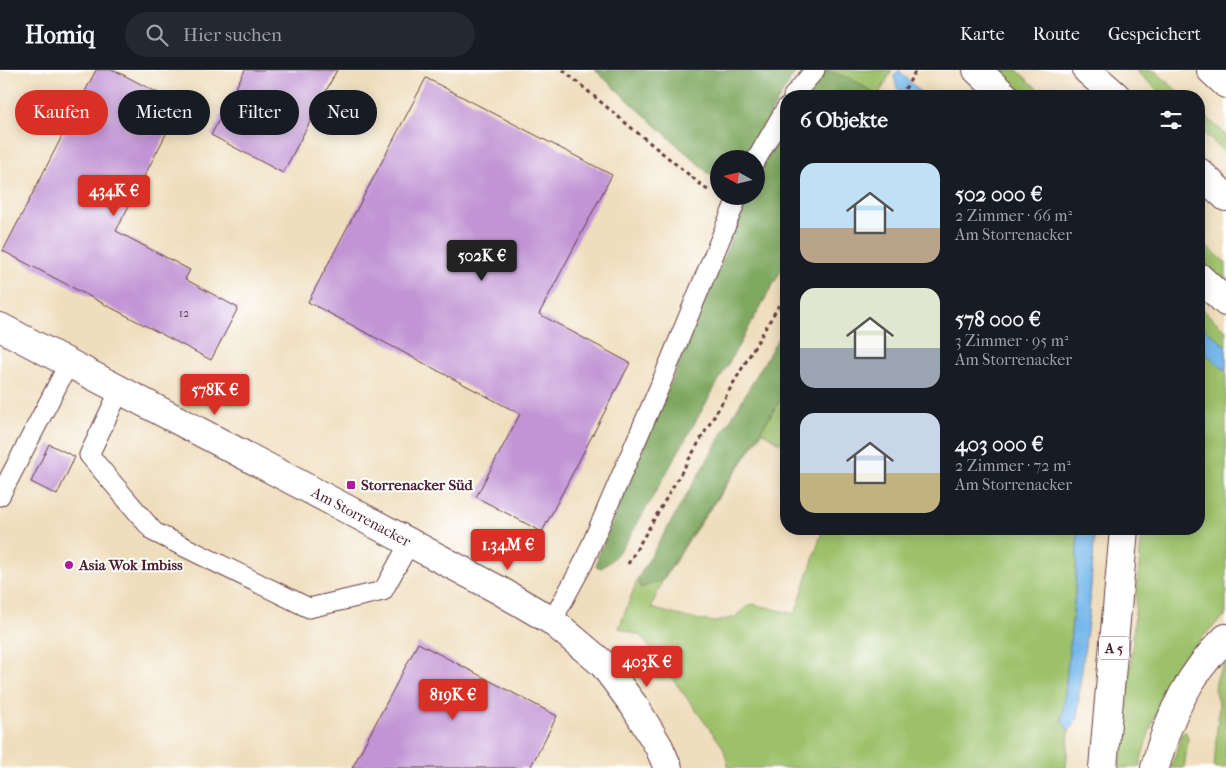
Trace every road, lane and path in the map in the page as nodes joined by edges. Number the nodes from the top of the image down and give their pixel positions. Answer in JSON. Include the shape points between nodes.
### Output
{"nodes":[{"id":1,"x":562,"y":70,"type":"edge"},
{"id":2,"x":815,"y":70,"type":"edge"},
{"id":3,"x":916,"y":70,"type":"edge"},
{"id":4,"x":1087,"y":70,"type":"edge"},
{"id":5,"x":1211,"y":70,"type":"edge"},
{"id":6,"x":985,"y":81,"type":"edge"},
{"id":7,"x":1226,"y":84,"type":"edge"},
{"id":8,"x":798,"y":90,"type":"edge"},
{"id":9,"x":904,"y":90,"type":"edge"},
{"id":10,"x":997,"y":90,"type":"edge"},
{"id":11,"x":1109,"y":90,"type":"edge"},
{"id":12,"x":780,"y":118,"type":"edge"},
{"id":13,"x":762,"y":150,"type":"edge"},
{"id":14,"x":1205,"y":178,"type":"edge"},
{"id":15,"x":710,"y":190,"type":"edge"},
{"id":16,"x":1226,"y":197,"type":"edge"},
{"id":17,"x":734,"y":205,"type":"edge"},
{"id":18,"x":1205,"y":283,"type":"edge"},
{"id":19,"x":1226,"y":302,"type":"edge"},
{"id":20,"x":780,"y":303,"type":"edge"},
{"id":21,"x":0,"y":327,"type":"edge"},
{"id":22,"x":69,"y":363,"type":"junction"},
{"id":23,"x":120,"y":390,"type":"junction"},
{"id":24,"x":0,"y":496,"type":"edge"},
{"id":25,"x":1123,"y":535,"type":"edge"},
{"id":26,"x":410,"y":542,"type":"junction"},
{"id":27,"x":628,"y":564,"type":"dead end"},
{"id":28,"x":552,"y":622,"type":"junction"},
{"id":29,"x":1226,"y":638,"type":"edge"},
{"id":30,"x":668,"y":768,"type":"edge"},
{"id":31,"x":1103,"y":768,"type":"edge"},
{"id":32,"x":1155,"y":768,"type":"edge"}],
"edges":[{"from":1,"to":15,"type":"path"},
{"from":2,"to":8,"type":"lane"},
{"from":3,"to":9,"type":"path"},
{"from":4,"to":11,"type":"main road"},
{"from":5,"to":7,"type":"main road"},
{"from":6,"to":10,"type":"main road"},
{"from":12,"to":13,"type":"lane"},
{"from":14,"to":16,"type":"main road"},
{"from":17,"to":28,"type":"lane","via":[[587,555]]},
{"from":18,"to":19,"type":"main road"},
{"from":20,"to":27,"type":"path"},
{"from":21,"to":22,"type":"main road","name":"Am Storrenacker"},
{"from":22,"to":23,"type":"main road","name":"Am Storrenacker"},
{"from":22,"to":24,"type":"lane"},
{"from":23,"to":26,"type":"main road","name":"Am Storrenacker"},
{"from":23,"to":26,"type":"lane","via":[[89,455],[154,532],[308,608],[383,591]]},
{"from":25,"to":31,"type":"main road","number":"A 5"},
{"from":26,"to":28,"type":"main road","name":"Am Storrenacker"},
{"from":28,"to":30,"type":"main road","name":"Am Storrenacker","via":[[603,664],[635,707]]},
{"from":29,"to":32,"type":"main road","via":[[1187,687],[1171,717]]}]}
